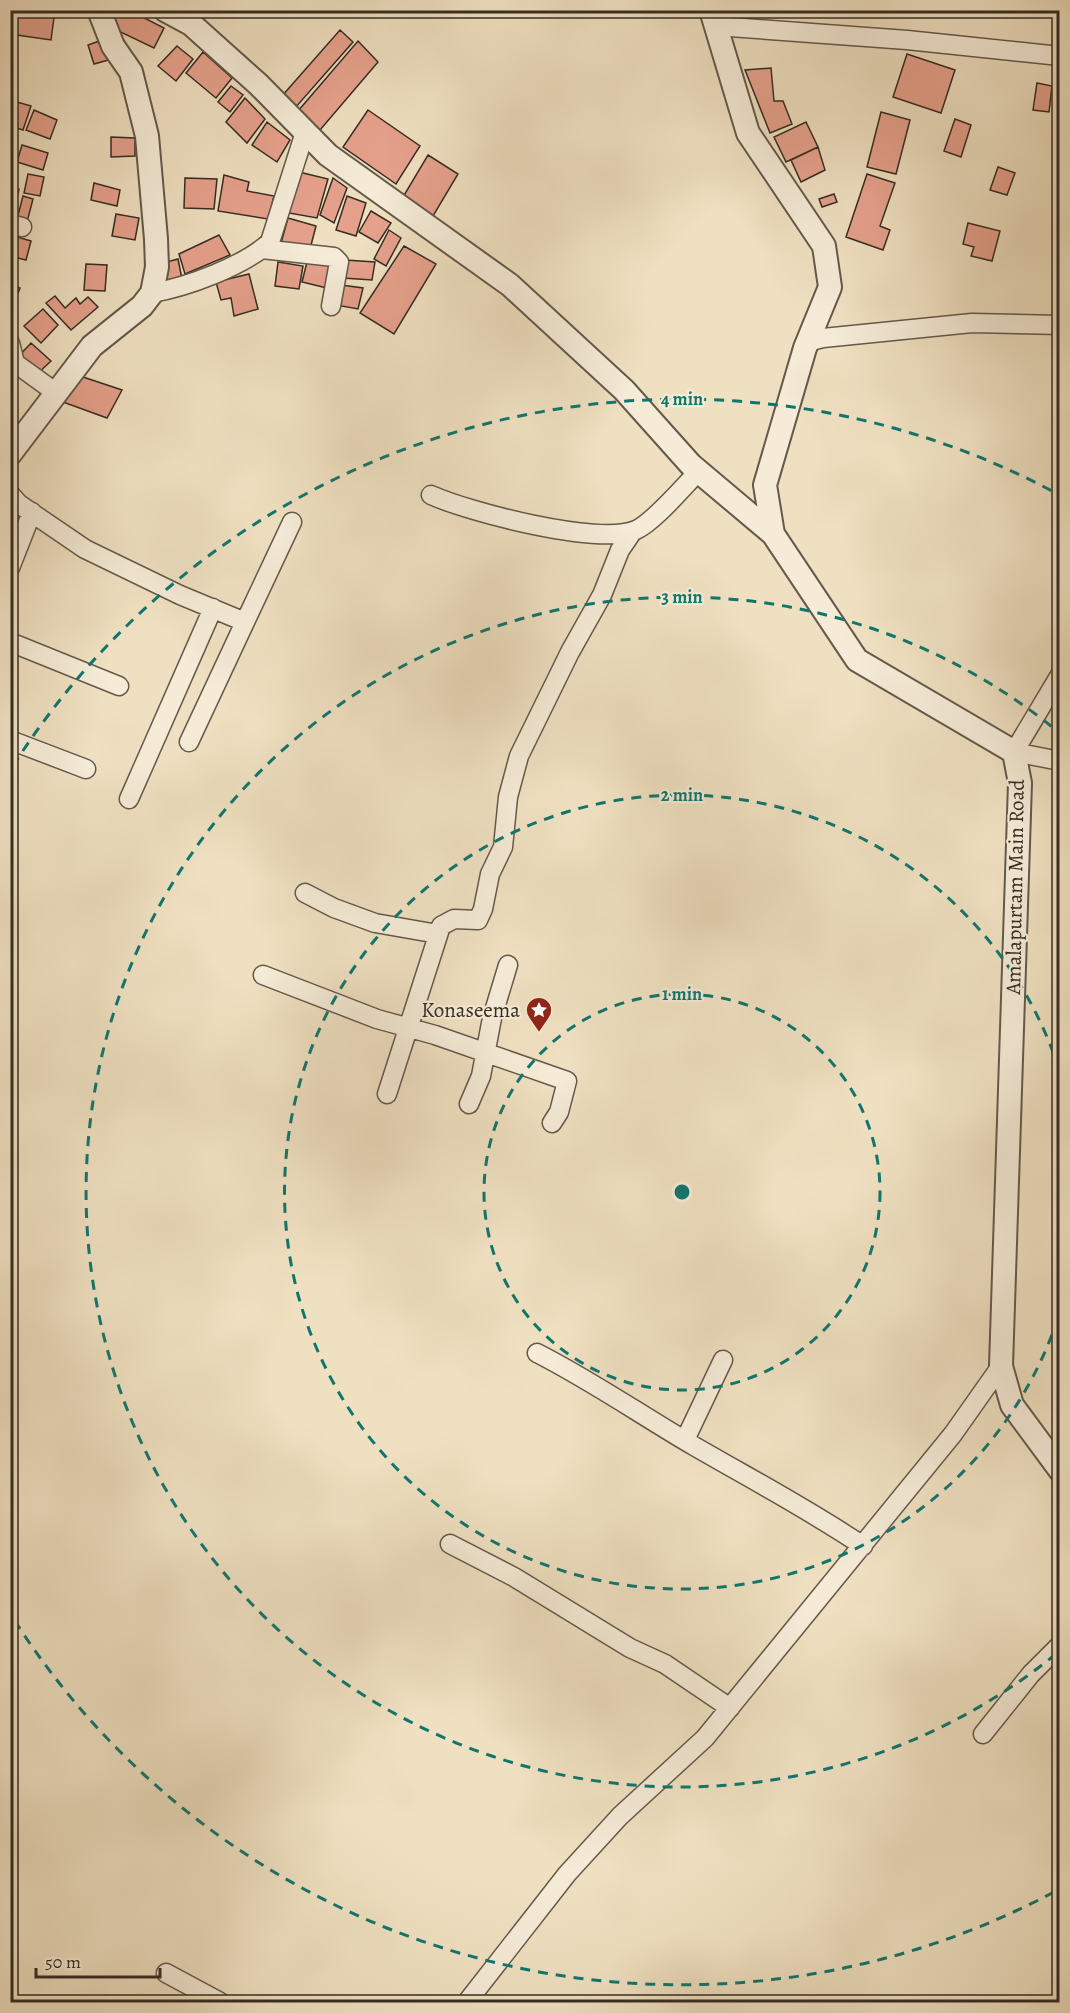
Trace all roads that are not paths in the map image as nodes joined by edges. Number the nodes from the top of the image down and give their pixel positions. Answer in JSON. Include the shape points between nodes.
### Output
{"nodes":[{"id":1,"x":99,"y":10,"type":"edge"},
{"id":2,"x":175,"y":13,"type":"edge"},
{"id":3,"x":713,"y":18,"type":"edge"},
{"id":4,"x":1059,"y":56,"type":"edge"},
{"id":5,"x":305,"y":132,"type":"junction"},
{"id":6,"x":262,"y":249,"type":"junction"},
{"id":7,"x":152,"y":293,"type":"junction"},
{"id":8,"x":331,"y":306,"type":"dead end"},
{"id":9,"x":1059,"y":325,"type":"edge"},
{"id":10,"x":807,"y":342,"type":"junction"},
{"id":11,"x":10,"y":343,"type":"edge"},
{"id":12,"x":55,"y":392,"type":"junction"},
{"id":13,"x":10,"y":454,"type":"edge"},
{"id":14,"x":699,"y":471,"type":"junction"},
{"id":15,"x":10,"y":494,"type":"edge"},
{"id":16,"x":431,"y":495,"type":"dead end"},
{"id":17,"x":32,"y":512,"type":"junction"},
{"id":18,"x":292,"y":522,"type":"dead end"},
{"id":19,"x":633,"y":531,"type":"junction"},
{"id":20,"x":773,"y":534,"type":"junction"},
{"id":21,"x":10,"y":568,"type":"edge"},
{"id":22,"x":213,"y":608,"type":"junction"},
{"id":23,"x":245,"y":622,"type":"junction"},
{"id":24,"x":10,"y":642,"type":"edge"},
{"id":25,"x":1059,"y":675,"type":"edge"},
{"id":26,"x":119,"y":686,"type":"dead end"},
{"id":27,"x":10,"y":740,"type":"edge"},
{"id":28,"x":189,"y":742,"type":"dead end"},
{"id":29,"x":1014,"y":752,"type":"junction"},
{"id":30,"x":1059,"y":761,"type":"edge"},
{"id":31,"x":86,"y":769,"type":"dead end"},
{"id":32,"x":129,"y":799,"type":"dead end"},
{"id":33,"x":305,"y":893,"type":"dead end"},
{"id":34,"x":438,"y":934,"type":"junction"},
{"id":35,"x":508,"y":965,"type":"dead end"},
{"id":36,"x":263,"y":975,"type":"dead end"},
{"id":37,"x":408,"y":1027,"type":"junction"},
{"id":38,"x":487,"y":1053,"type":"junction"},
{"id":39,"x":387,"y":1094,"type":"dead end"},
{"id":40,"x":469,"y":1104,"type":"dead end"},
{"id":41,"x":552,"y":1123,"type":"dead end"},
{"id":42,"x":537,"y":1353,"type":"dead end"},
{"id":43,"x":723,"y":1360,"type":"dead end"},
{"id":44,"x":1001,"y":1366,"type":"junction"},
{"id":45,"x":685,"y":1440,"type":"junction"},
{"id":46,"x":1059,"y":1470,"type":"edge"},
{"id":47,"x":450,"y":1544,"type":"dead end"},
{"id":48,"x":863,"y":1546,"type":"junction"},
{"id":49,"x":1059,"y":1645,"type":"edge"},
{"id":50,"x":730,"y":1708,"type":"junction"},
{"id":51,"x":983,"y":1734,"type":"dead end"},
{"id":52,"x":166,"y":1973,"type":"dead end"},
{"id":53,"x":220,"y":2002,"type":"edge"},
{"id":54,"x":467,"y":2002,"type":"edge"}],
"edges":[{"from":1,"to":7,"type":"street","via":[[113,46],[131,72],[147,136],[155,220]]},
{"from":2,"to":5,"type":"street","via":[[258,84]]},
{"from":3,"to":4,"type":"street"},
{"from":3,"to":10,"type":"street","name":"Amalapurtam Main Road","via":[[748,133],[824,246],[830,287]]},
{"from":5,"to":6,"type":"street","via":[[270,242]]},
{"from":5,"to":14,"type":"street","via":[[328,155],[510,285],[624,390]]},
{"from":6,"to":7,"type":"street","via":[[172,290]]},
{"from":6,"to":8,"type":"street","via":[[334,257],[339,262]]},
{"from":7,"to":12,"type":"street","via":[[142,306],[92,346]]},
{"from":9,"to":10,"type":"street","via":[[972,323]]},
{"from":10,"to":20,"type":"street","name":"Amalapurtam Main Road","via":[[765,485]]},
{"from":11,"to":12,"type":"street","via":[[15,363]]},
{"from":12,"to":13,"type":"street"},
{"from":14,"to":19,"type":"street"},
{"from":14,"to":20,"type":"street"},
{"from":15,"to":17,"type":"street"},
{"from":16,"to":19,"type":"street","via":[[480,513],[537,525],[590,534]]},
{"from":17,"to":21,"type":"street"},
{"from":17,"to":22,"type":"street","via":[[85,549]]},
{"from":18,"to":23,"type":"street"},
{"from":19,"to":34,"type":"street","via":[[620,549],[602,595],[519,756],[508,797],[503,847],[490,874],[478,920],[454,919],[441,926]]},
{"from":20,"to":29,"type":"street","name":"Amalapurtam Main Road","via":[[857,660]]},
{"from":22,"to":23,"type":"street"},
{"from":22,"to":32,"type":"street"},
{"from":23,"to":28,"type":"street"},
{"from":24,"to":26,"type":"street"},
{"from":25,"to":29,"type":"street"},
{"from":27,"to":31,"type":"street"},
{"from":29,"to":30,"type":"street"},
{"from":29,"to":44,"type":"street","name":"Amalapurtam Main Road","via":[[1020,783]]},
{"from":33,"to":34,"type":"street","via":[[375,923]]},
{"from":34,"to":37,"type":"street"},
{"from":35,"to":38,"type":"street","via":[[492,1018]]},
{"from":36,"to":37,"type":"street"},
{"from":37,"to":38,"type":"street"},
{"from":37,"to":39,"type":"street"},
{"from":38,"to":40,"type":"street"},
{"from":38,"to":41,"type":"street","via":[[567,1081]]},
{"from":42,"to":45,"type":"street","via":[[596,1384]]},
{"from":43,"to":45,"type":"street"},
{"from":44,"to":46,"type":"street","name":"Amalapurtam Main Road","via":[[1012,1405]]},
{"from":44,"to":48,"type":"street","via":[[953,1434]]},
{"from":45,"to":48,"type":"street","via":[[821,1517]]},
{"from":47,"to":50,"type":"street","via":[[630,1648],[665,1664]]},
{"from":48,"to":50,"type":"street"},
{"from":49,"to":51,"type":"street"},
{"from":50,"to":54,"type":"street","via":[[705,1738],[620,1816],[574,1866]]},
{"from":52,"to":53,"type":"street"}]}
